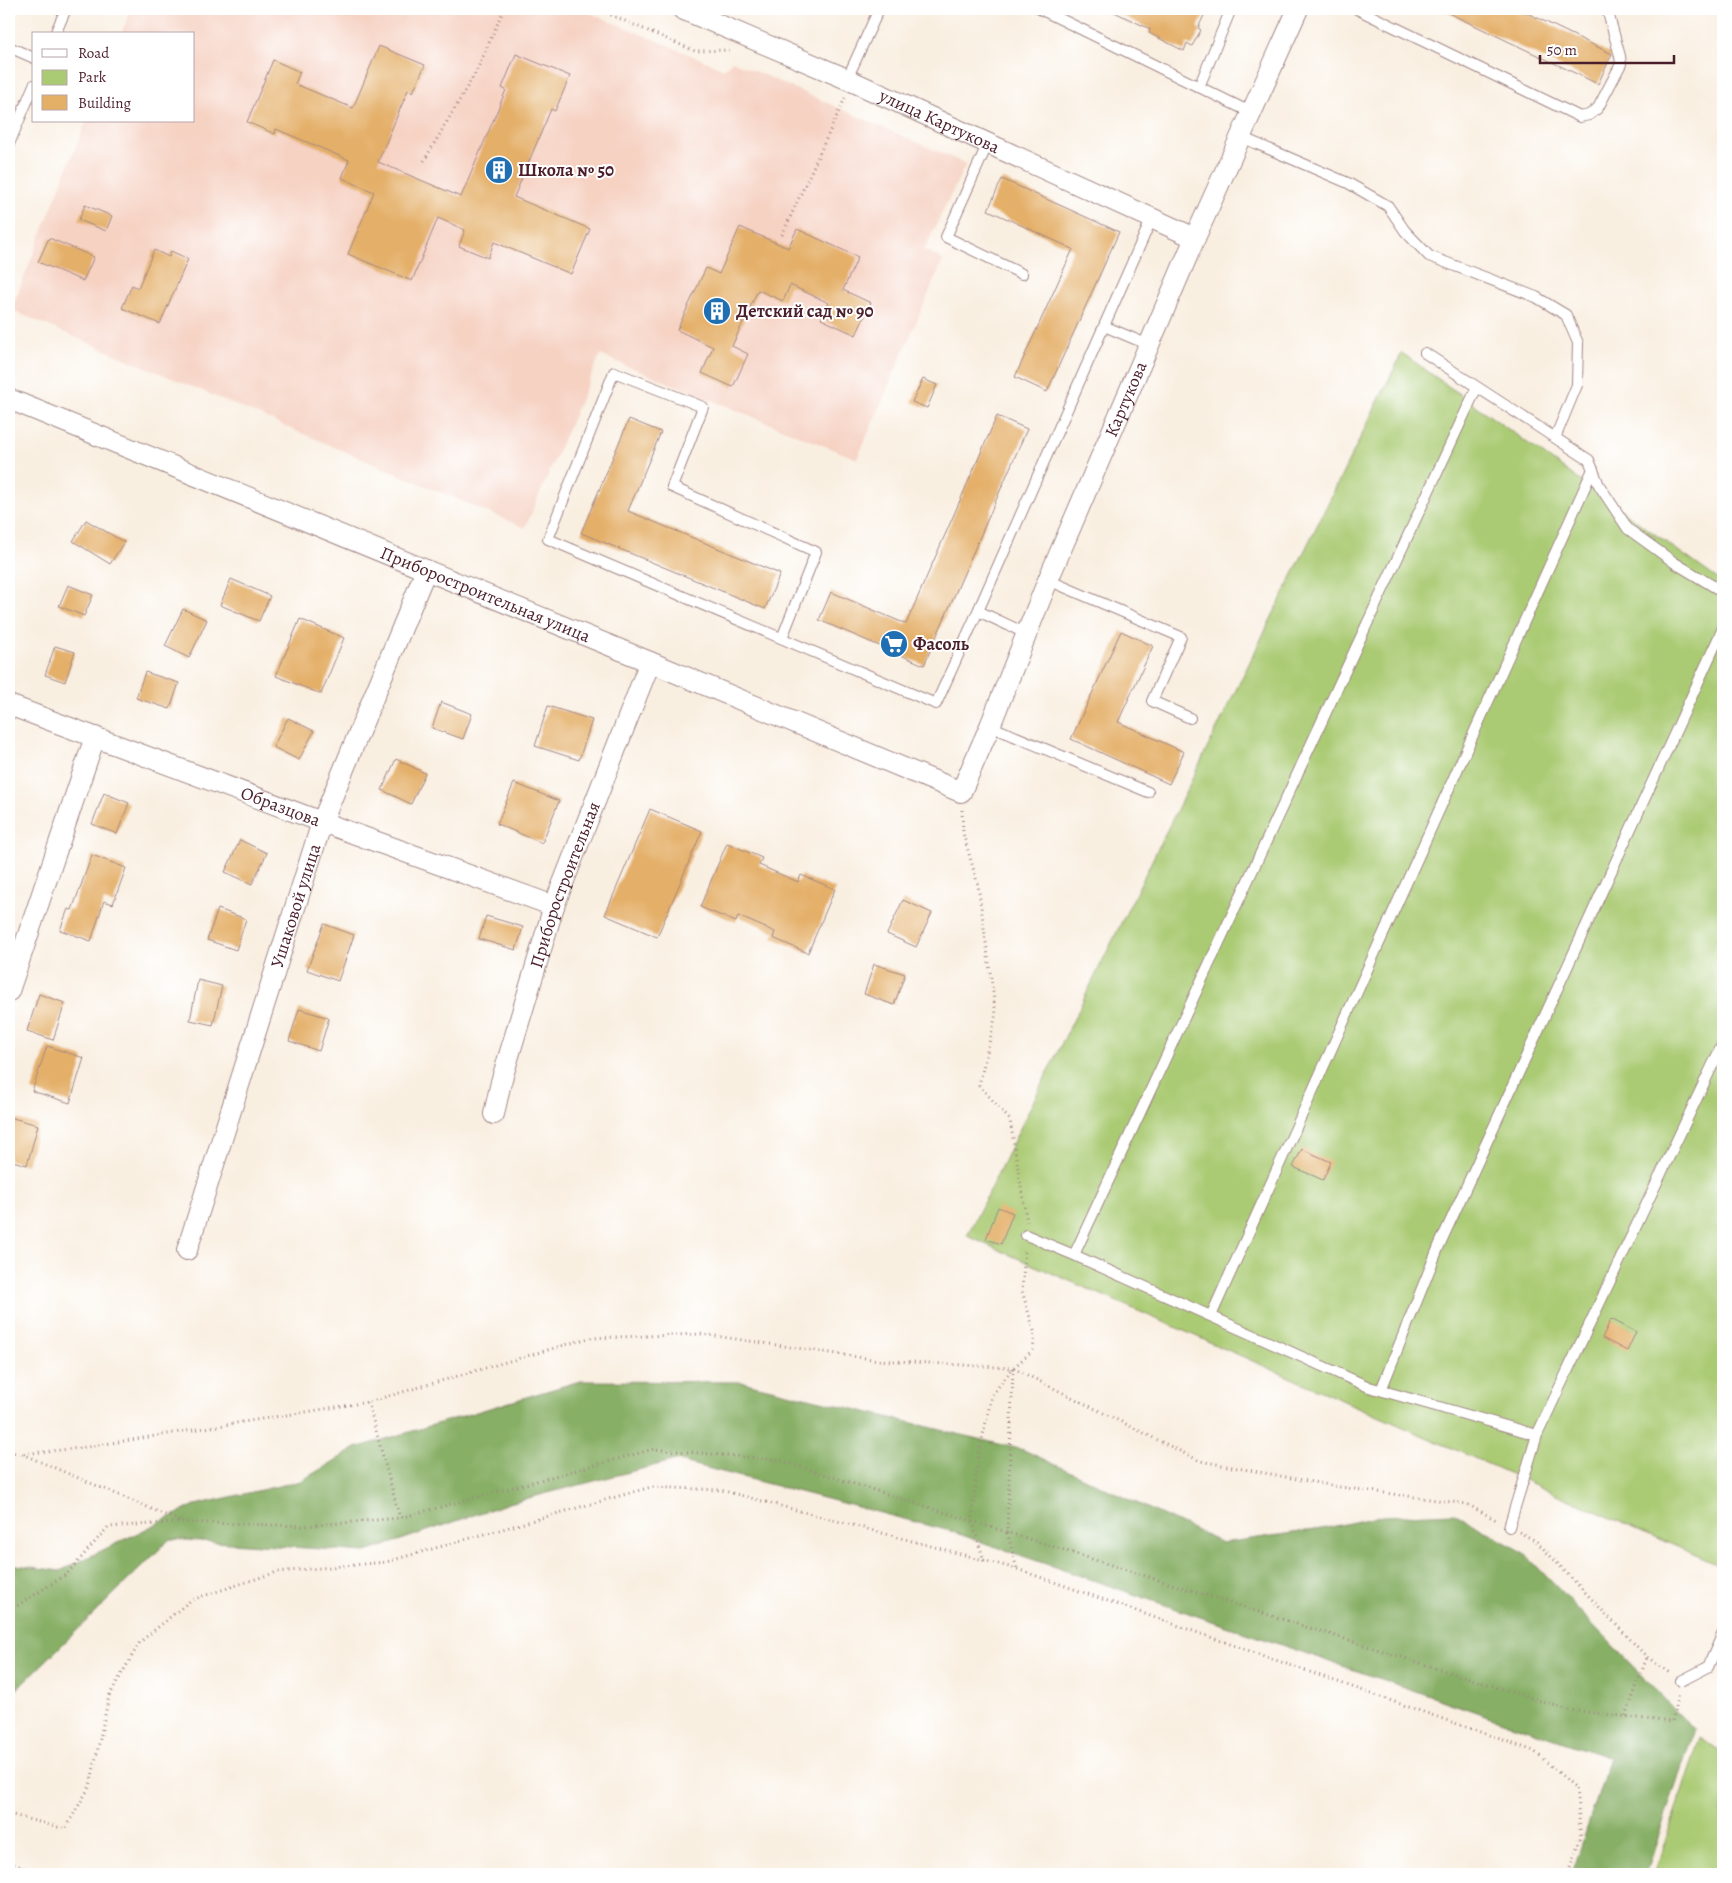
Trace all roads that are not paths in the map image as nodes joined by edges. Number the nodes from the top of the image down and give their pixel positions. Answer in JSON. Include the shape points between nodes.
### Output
{"nodes":[{"id":1,"x":66,"y":9,"type":"edge"},
{"id":2,"x":682,"y":9,"type":"edge"},
{"id":3,"x":879,"y":9,"type":"edge"},
{"id":4,"x":1040,"y":9,"type":"edge"},
{"id":5,"x":1231,"y":9,"type":"edge"},
{"id":6,"x":1298,"y":9,"type":"edge"},
{"id":7,"x":1357,"y":9,"type":"edge"},
{"id":8,"x":1607,"y":9,"type":"edge"},
{"id":9,"x":56,"y":32,"type":"edge"},
{"id":10,"x":9,"y":48,"type":"edge"},
{"id":11,"x":32,"y":57,"type":"edge"},
{"id":12,"x":850,"y":80,"type":"junction"},
{"id":13,"x":1199,"y":87,"type":"junction"},
{"id":14,"x":32,"y":90,"type":"edge"},
{"id":15,"x":1252,"y":113,"type":"junction"},
{"id":16,"x":1241,"y":137,"type":"junction"},
{"id":17,"x":9,"y":144,"type":"edge"},
{"id":18,"x":988,"y":144,"type":"junction"},
{"id":19,"x":1152,"y":218,"type":"junction"},
{"id":20,"x":1195,"y":238,"type":"junction"},
{"id":21,"x":1022,"y":274,"type":"dead end"},
{"id":22,"x":1104,"y":326,"type":"junction"},
{"id":23,"x":1149,"y":345,"type":"junction"},
{"id":24,"x":1425,"y":353,"type":"dead end"},
{"id":25,"x":1477,"y":387,"type":"junction"},
{"id":26,"x":9,"y":399,"type":"edge"},
{"id":27,"x":1555,"y":438,"type":"junction"},
{"id":28,"x":1592,"y":469,"type":"junction"},
{"id":29,"x":426,"y":570,"type":"junction"},
{"id":30,"x":1048,"y":580,"type":"junction"},
{"id":31,"x":1723,"y":592,"type":"edge"},
{"id":32,"x":978,"y":611,"type":"junction"},
{"id":33,"x":1723,"y":628,"type":"edge"},
{"id":34,"x":1027,"y":634,"type":"junction"},
{"id":35,"x":782,"y":638,"type":"junction"},
{"id":36,"x":650,"y":662,"type":"junction"},
{"id":37,"x":9,"y":704,"type":"edge"},
{"id":38,"x":1190,"y":718,"type":"dead end"},
{"id":39,"x":990,"y":726,"type":"junction"},
{"id":40,"x":95,"y":737,"type":"junction"},
{"id":41,"x":961,"y":792,"type":"joint"},
{"id":42,"x":1148,"y":792,"type":"dead end"},
{"id":43,"x":322,"y":822,"type":"junction"},
{"id":44,"x":554,"y":906,"type":"junction"},
{"id":45,"x":9,"y":991,"type":"edge"},
{"id":46,"x":1723,"y":1043,"type":"edge"},
{"id":47,"x":494,"y":1114,"type":"dead end"},
{"id":48,"x":1026,"y":1235,"type":"road end"},
{"id":49,"x":188,"y":1250,"type":"dead end"},
{"id":50,"x":1074,"y":1255,"type":"junction"},
{"id":51,"x":1211,"y":1316,"type":"junction"},
{"id":52,"x":1381,"y":1390,"type":"junction"},
{"id":53,"x":1537,"y":1435,"type":"junction"},
{"id":54,"x":1509,"y":1527,"type":"road end"},
{"id":55,"x":1723,"y":1633,"type":"edge"},
{"id":56,"x":1681,"y":1681,"type":"road end"}],
"edges":[{"from":1,"to":9,"type":"lane"},
{"from":2,"to":12,"type":"street","name":"улица Картукова"},
{"from":3,"to":12,"type":"lane"},
{"from":4,"to":13,"type":"lane"},
{"from":5,"to":13,"type":"lane"},
{"from":6,"to":15,"type":"street","name":"Картукова"},
{"from":7,"to":8,"type":"lane","via":[[1580,117],[1598,108],[1621,64]]},
{"from":10,"to":11,"type":"lane"},
{"from":12,"to":18,"type":"street","name":"улица Картукова"},
{"from":13,"to":15,"type":"lane"},
{"from":14,"to":17,"type":"lane"},
{"from":15,"to":16,"type":"street","name":"Картукова"},
{"from":16,"to":20,"type":"street","name":"Картукова"},
{"from":16,"to":27,"type":"lane","via":[[1348,183],[1388,206],[1405,231],[1429,256],[1536,297],[1566,315],[1578,343],[1577,385]]},
{"from":18,"to":19,"type":"street","name":"улица Картукова"},
{"from":18,"to":21,"type":"lane","via":[[946,237]]},
{"from":19,"to":20,"type":"street","name":"улица Картукова"},
{"from":19,"to":22,"type":"lane"},
{"from":20,"to":23,"type":"street","name":"Картукова"},
{"from":22,"to":23,"type":"lane"},
{"from":22,"to":32,"type":"lane"},
{"from":23,"to":30,"type":"street","name":"Картукова"},
{"from":24,"to":25,"type":"lane"},
{"from":25,"to":27,"type":"lane"},
{"from":25,"to":50,"type":"lane"},
{"from":26,"to":29,"type":"street","name":"Приборостроительная улица"},
{"from":27,"to":28,"type":"lane","via":[[1589,460]]},
{"from":28,"to":31,"type":"lane","via":[[1628,529]]},
{"from":28,"to":51,"type":"lane"},
{"from":29,"to":36,"type":"street","name":"Приборостроительная улица"},
{"from":29,"to":43,"type":"street","name":"Ушаковой улица"},
{"from":30,"to":34,"type":"street","name":"Картукова"},
{"from":30,"to":38,"type":"lane","via":[[1182,637],[1152,701]]},
{"from":32,"to":34,"type":"lane"},
{"from":32,"to":35,"type":"lane","via":[[936,704]]},
{"from":33,"to":52,"type":"lane","via":[[1439,1246]]},
{"from":34,"to":39,"type":"street","name":"Картукова"},
{"from":35,"to":35,"type":"lane","via":[[816,552],[672,487],[703,407],[614,372],[548,539]]},
{"from":36,"to":41,"type":"street","name":"Приборостроительная улица"},
{"from":36,"to":44,"type":"street","name":"Приборостроительная"},
{"from":37,"to":40,"type":"street","name":"Образцова"},
{"from":39,"to":41,"type":"street","name":"Картукова"},
{"from":39,"to":42,"type":"lane"},
{"from":40,"to":43,"type":"street","name":"Образцова"},
{"from":40,"to":45,"type":"street"},
{"from":43,"to":44,"type":"street","name":"Образцова"},
{"from":43,"to":49,"type":"street","name":"Ушаковой улица"},
{"from":44,"to":47,"type":"street","name":"Приборостроительная"},
{"from":46,"to":53,"type":"lane"},
{"from":48,"to":50,"type":"lane"},
{"from":50,"to":51,"type":"lane"},
{"from":51,"to":52,"type":"lane"},
{"from":52,"to":53,"type":"lane"},
{"from":53,"to":54,"type":"lane"},
{"from":55,"to":56,"type":"lane","via":[[1708,1667]]}]}
